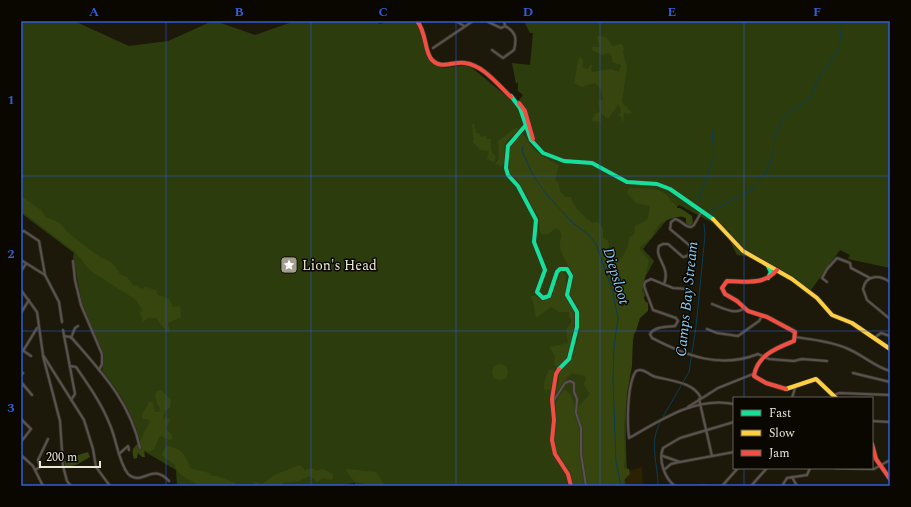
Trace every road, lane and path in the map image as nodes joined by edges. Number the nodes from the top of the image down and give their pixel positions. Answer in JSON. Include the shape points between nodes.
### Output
{"nodes":[{"id":1,"x":417,"y":21,"type":"edge"},
{"id":2,"x":456,"y":21,"type":"edge"},
{"id":3,"x":473,"y":21,"type":"edge"},
{"id":4,"x":486,"y":21,"type":"edge"},
{"id":5,"x":504,"y":21,"type":"edge"},
{"id":6,"x":464,"y":26,"type":"junction"},
{"id":7,"x":505,"y":26,"type":"junction"},
{"id":8,"x":433,"y":48,"type":"dead end"},
{"id":9,"x":492,"y":50,"type":"dead end"},
{"id":10,"x":511,"y":96,"type":"junction"},
{"id":11,"x":525,"y":118,"type":"junction"},
{"id":12,"x":524,"y":126,"type":"junction"},
{"id":13,"x":553,"y":157,"type":"junction"},
{"id":14,"x":702,"y":211,"type":"junction"},
{"id":15,"x":22,"y":231,"type":"edge"},
{"id":16,"x":21,"y":260,"type":"edge"},
{"id":17,"x":72,"y":261,"type":"dead end"},
{"id":18,"x":26,"y":263,"type":"junction"},
{"id":19,"x":768,"y":265,"type":"junction"},
{"id":20,"x":831,"y":265,"type":"junction"},
{"id":21,"x":835,"y":267,"type":"dead end"},
{"id":22,"x":44,"y":268,"type":"junction"},
{"id":23,"x":776,"y":270,"type":"junction"},
{"id":24,"x":21,"y":271,"type":"edge"},
{"id":25,"x":40,"y":272,"type":"junction"},
{"id":26,"x":45,"y":275,"type":"junction"},
{"id":27,"x":768,"y":278,"type":"junction"},
{"id":28,"x":870,"y":278,"type":"junction"},
{"id":29,"x":759,"y":282,"type":"junction"},
{"id":30,"x":827,"y":282,"type":"dead end"},
{"id":31,"x":890,"y":282,"type":"edge"},
{"id":32,"x":664,"y":284,"type":"junction"},
{"id":33,"x":688,"y":289,"type":"dead end"},
{"id":34,"x":21,"y":290,"type":"edge"},
{"id":35,"x":29,"y":300,"type":"junction"},
{"id":36,"x":712,"y":304,"type":"dead end"},
{"id":37,"x":744,"y":308,"type":"junction"},
{"id":38,"x":21,"y":313,"type":"edge"},
{"id":39,"x":762,"y":316,"type":"junction"},
{"id":40,"x":890,"y":319,"type":"edge"},
{"id":41,"x":62,"y":322,"type":"dead end"},
{"id":42,"x":78,"y":326,"type":"dead end"},
{"id":43,"x":37,"y":328,"type":"dead end"},
{"id":44,"x":707,"y":328,"type":"dead end"},
{"id":45,"x":63,"y":330,"type":"dead end"},
{"id":46,"x":64,"y":336,"type":"junction"},
{"id":47,"x":890,"y":336,"type":"edge"},
{"id":48,"x":796,"y":337,"type":"junction"},
{"id":49,"x":71,"y":338,"type":"junction"},
{"id":50,"x":874,"y":338,"type":"junction"},
{"id":51,"x":890,"y":349,"type":"edge"},
{"id":52,"x":22,"y":350,"type":"edge"},
{"id":53,"x":43,"y":355,"type":"junction"},
{"id":54,"x":31,"y":356,"type":"dead end"},
{"id":55,"x":764,"y":356,"type":"junction"},
{"id":56,"x":827,"y":361,"type":"dead end"},
{"id":57,"x":70,"y":366,"type":"junction"},
{"id":58,"x":99,"y":370,"type":"junction"},
{"id":59,"x":890,"y":370,"type":"edge"},
{"id":60,"x":853,"y":373,"type":"dead end"},
{"id":61,"x":753,"y":374,"type":"junction"},
{"id":62,"x":21,"y":382,"type":"edge"},
{"id":63,"x":890,"y":382,"type":"edge"},
{"id":64,"x":795,"y":388,"type":"junction"},
{"id":65,"x":32,"y":395,"type":"dead end"},
{"id":66,"x":890,"y":395,"type":"edge"},
{"id":67,"x":792,"y":397,"type":"edge"},
{"id":68,"x":835,"y":397,"type":"edge"},
{"id":69,"x":700,"y":399,"type":"junction"},
{"id":70,"x":71,"y":400,"type":"junction"},
{"id":71,"x":552,"y":402,"type":"junction"},
{"id":72,"x":733,"y":404,"type":"edge"},
{"id":73,"x":700,"y":405,"type":"junction"},
{"id":74,"x":687,"y":407,"type":"junction"},
{"id":75,"x":21,"y":419,"type":"edge"},
{"id":76,"x":873,"y":421,"type":"edge"},
{"id":77,"x":733,"y":422,"type":"edge"},
{"id":78,"x":890,"y":422,"type":"edge"},
{"id":79,"x":707,"y":430,"type":"junction"},
{"id":80,"x":48,"y":439,"type":"dead end"},
{"id":81,"x":21,"y":442,"type":"edge"},
{"id":82,"x":140,"y":448,"type":"dead end"},
{"id":83,"x":129,"y":450,"type":"dead end"},
{"id":84,"x":873,"y":451,"type":"edge"},
{"id":85,"x":733,"y":452,"type":"edge"},
{"id":86,"x":119,"y":454,"type":"junction"},
{"id":87,"x":21,"y":455,"type":"edge"},
{"id":88,"x":662,"y":455,"type":"junction"},
{"id":89,"x":712,"y":456,"type":"junction"},
{"id":90,"x":890,"y":460,"type":"edge"},
{"id":91,"x":680,"y":462,"type":"junction"},
{"id":92,"x":881,"y":466,"type":"junction"},
{"id":93,"x":737,"y":469,"type":"edge"},
{"id":94,"x":766,"y":469,"type":"edge"},
{"id":95,"x":810,"y":469,"type":"edge"},
{"id":96,"x":873,"y":469,"type":"edge"},
{"id":97,"x":35,"y":470,"type":"junction"},
{"id":98,"x":664,"y":470,"type":"junction"},
{"id":99,"x":792,"y":477,"type":"junction"},
{"id":100,"x":890,"y":479,"type":"edge"},
{"id":101,"x":169,"y":481,"type":"dead end"},
{"id":102,"x":44,"y":486,"type":"edge"},
{"id":103,"x":71,"y":486,"type":"edge"},
{"id":104,"x":110,"y":486,"type":"edge"},
{"id":105,"x":571,"y":486,"type":"edge"},
{"id":106,"x":586,"y":486,"type":"edge"},
{"id":107,"x":675,"y":486,"type":"edge"},
{"id":108,"x":699,"y":486,"type":"edge"},
{"id":109,"x":708,"y":486,"type":"edge"},
{"id":110,"x":722,"y":486,"type":"edge"},
{"id":111,"x":751,"y":486,"type":"edge"},
{"id":112,"x":782,"y":486,"type":"edge"},
{"id":113,"x":797,"y":486,"type":"edge"}],
"edges":[{"from":1,"to":10,"type":"main road","via":[[425,31],[428,52],[433,61],[444,65],[470,65]]},
{"from":2,"to":6,"type":"street"},
{"from":3,"to":6,"type":"street"},
{"from":4,"to":7,"type":"street","via":[[500,28]]},
{"from":5,"to":7,"type":"street"},
{"from":6,"to":8,"type":"street"},
{"from":7,"to":9,"type":"street","via":[[513,30],[515,35],[513,52],[504,58]]},
{"from":10,"to":11,"type":"main road"},
{"from":10,"to":11,"type":"main road","via":[[526,112]]},
{"from":11,"to":12,"type":"main road"},
{"from":11,"to":13,"type":"main road","via":[[535,142],[541,150]]},
{"from":12,"to":13,"type":"main road","via":[[536,146],[543,153]]},
{"from":12,"to":71,"type":"main road","via":[[508,146],[506,168],[536,220],[534,242],[545,270],[537,292],[542,298],[549,296],[556,272],[566,269],[571,276],[567,296],[577,314],[577,327],[571,351],[568,360],[556,373]]},
{"from":13,"to":14,"type":"main road","via":[[592,164],[630,182],[663,185]]},
{"from":14,"to":19,"type":"main road","via":[[716,221],[743,251]]},
{"from":14,"to":32,"type":"street","via":[[691,228],[680,219],[671,222],[671,230],[689,245],[690,251],[683,257],[668,244],[659,246],[658,253],[667,274]]},
{"from":15,"to":22,"type":"street","via":[[39,240]]},
{"from":16,"to":18,"type":"street"},
{"from":17,"to":58,"type":"street","via":[[81,304],[102,354]]},
{"from":18,"to":24,"type":"street"},
{"from":18,"to":25,"type":"street"},
{"from":19,"to":23,"type":"main road"},
{"from":19,"to":27,"type":"main road","via":[[771,271]]},
{"from":20,"to":21,"type":"street"},
{"from":20,"to":28,"type":"street","via":[[838,258],[850,263],[851,268]]},
{"from":20,"to":30,"type":"street","via":[[822,278]]},
{"from":22,"to":25,"type":"street"},
{"from":22,"to":26,"type":"street"},
{"from":23,"to":27,"type":"main road"},
{"from":23,"to":29,"type":"main road","via":[[769,280]]},
{"from":23,"to":50,"type":"main road","via":[[814,296],[832,315],[852,323]]},
{"from":25,"to":26,"type":"street"},
{"from":26,"to":41,"type":"street","via":[[59,302]]},
{"from":27,"to":29,"type":"main road"},
{"from":28,"to":31,"type":"street","via":[[881,277]]},
{"from":28,"to":40,"type":"street","via":[[863,286],[864,297]]},
{"from":29,"to":37,"type":"main road","via":[[729,281],[722,285],[724,293]]},
{"from":32,"to":33,"type":"street"},
{"from":32,"to":55,"type":"street","via":[[650,279],[644,286],[652,308],[676,318],[678,322],[675,326],[653,330],[650,336],[705,360],[743,359],[758,354]]},
{"from":34,"to":35,"type":"street"},
{"from":35,"to":38,"type":"street"},
{"from":35,"to":53,"type":"street","via":[[37,312]]},
{"from":36,"to":37,"type":"street","via":[[736,312]]},
{"from":37,"to":39,"type":"main road"},
{"from":39,"to":44,"type":"street","via":[[738,336],[714,332]]},
{"from":39,"to":48,"type":"main road","via":[[792,329]]},
{"from":42,"to":49,"type":"street"},
{"from":43,"to":52,"type":"street"},
{"from":45,"to":46,"type":"street"},
{"from":46,"to":49,"type":"street"},
{"from":46,"to":57,"type":"street"},
{"from":47,"to":50,"type":"street","via":[[881,333]]},
{"from":48,"to":55,"type":"main road","via":[[791,342],[770,350]]},
{"from":48,"to":59,"type":"street","via":[[813,338],[847,348],[875,365]]},
{"from":49,"to":58,"type":"street"},
{"from":50,"to":51,"type":"main road"},
{"from":52,"to":54,"type":"street"},
{"from":53,"to":70,"type":"street"},
{"from":53,"to":103,"type":"street","via":[[60,421],[63,466],[67,482]]},
{"from":55,"to":56,"type":"street","via":[[792,361]]},
{"from":55,"to":61,"type":"main road"},
{"from":57,"to":70,"type":"street","via":[[75,395]]},
{"from":57,"to":86,"type":"street","via":[[75,367],[98,400],[111,426]]},
{"from":58,"to":82,"type":"street","via":[[117,392]]},
{"from":60,"to":63,"type":"street"},
{"from":61,"to":64,"type":"main road","via":[[766,383],[788,389]]},
{"from":61,"to":69,"type":"street","via":[[718,388]]},
{"from":62,"to":65,"type":"street"},
{"from":64,"to":67,"type":"street"},
{"from":64,"to":68,"type":"main road","via":[[816,379]]},
{"from":66,"to":68,"type":"street","via":[[839,393]]},
{"from":69,"to":73,"type":"street"},
{"from":69,"to":74,"type":"street"},
{"from":69,"to":74,"type":"street","via":[[698,394],[685,384],[653,376],[642,370],[636,371],[629,399],[629,438]]},
{"from":70,"to":104,"type":"street","via":[[84,421],[96,468]]},
{"from":71,"to":105,"type":"main road","via":[[553,449]]},
{"from":71,"to":106,"type":"street","via":[[565,383],[574,383]]},
{"from":72,"to":73,"type":"street"},
{"from":73,"to":74,"type":"street"},
{"from":73,"to":79,"type":"street"},
{"from":75,"to":81,"type":"street","via":[[31,429]]},
{"from":76,"to":78,"type":"street"},
{"from":77,"to":79,"type":"street"},
{"from":79,"to":88,"type":"street","via":[[666,445],[662,449]]},
{"from":79,"to":89,"type":"street"},
{"from":80,"to":97,"type":"street","via":[[38,460],[40,467]]},
{"from":83,"to":86,"type":"street","via":[[128,446]]},
{"from":84,"to":92,"type":"main road"},
{"from":85,"to":89,"type":"street"},
{"from":86,"to":101,"type":"street","via":[[126,472],[131,477],[139,478],[156,472]]},
{"from":87,"to":97,"type":"street"},
{"from":88,"to":91,"type":"street"},
{"from":88,"to":98,"type":"street"},
{"from":89,"to":91,"type":"street"},
{"from":90,"to":92,"type":"street"},
{"from":91,"to":98,"type":"street","via":[[671,464]]},
{"from":92,"to":96,"type":"street"},
{"from":92,"to":100,"type":"main road"},
{"from":93,"to":110,"type":"street"},
{"from":94,"to":111,"type":"street"},
{"from":95,"to":99,"type":"street","via":[[807,475]]},
{"from":97,"to":102,"type":"street"},
{"from":98,"to":107,"type":"street","via":[[667,478]]},
{"from":99,"to":112,"type":"street","via":[[785,479]]},
{"from":99,"to":113,"type":"street"},
{"from":108,"to":109,"type":"street"}]}
